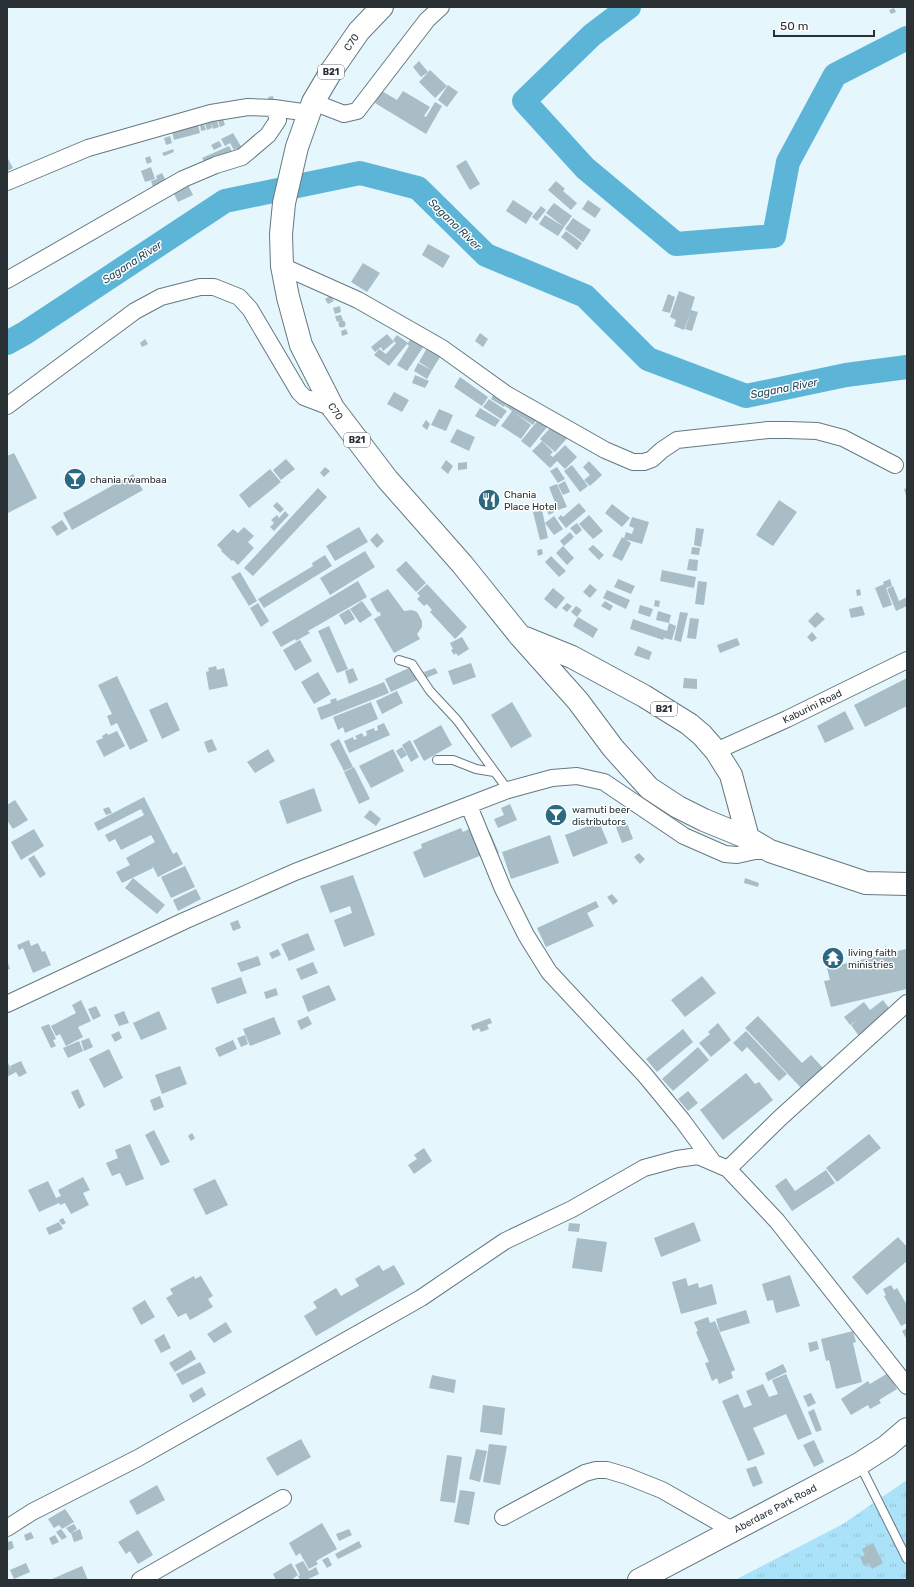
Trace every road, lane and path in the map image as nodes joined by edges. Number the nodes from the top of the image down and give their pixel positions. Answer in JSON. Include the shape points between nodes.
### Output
{"nodes":[{"id":1,"x":382,"y":7,"type":"edge"},
{"id":2,"x":441,"y":7,"type":"edge"},
{"id":3,"x":311,"y":107,"type":"junction"},
{"id":4,"x":274,"y":108,"type":"junction"},
{"id":5,"x":7,"y":182,"type":"edge"},
{"id":6,"x":282,"y":266,"type":"junction"},
{"id":7,"x":7,"y":280,"type":"edge"},
{"id":8,"x":7,"y":406,"type":"edge"},
{"id":9,"x":333,"y":408,"type":"junction"},
{"id":10,"x":895,"y":465,"type":"dead end"},
{"id":11,"x":520,"y":636,"type":"junction"},
{"id":12,"x":399,"y":660,"type":"dead end"},
{"id":13,"x":907,"y":660,"type":"edge"},
{"id":14,"x":716,"y":750,"type":"junction"},
{"id":15,"x":437,"y":760,"type":"dead end"},
{"id":16,"x":494,"y":772,"type":"junction"},
{"id":17,"x":508,"y":790,"type":"junction"},
{"id":18,"x":468,"y":806,"type":"junction"},
{"id":19,"x":748,"y":838,"type":"junction"},
{"id":20,"x":770,"y":851,"type":"junction"},
{"id":21,"x":907,"y":884,"type":"edge"},
{"id":22,"x":907,"y":1003,"type":"edge"},
{"id":23,"x":7,"y":1004,"type":"edge"},
{"id":24,"x":713,"y":1162,"type":"junction"},
{"id":25,"x":728,"y":1170,"type":"junction"},
{"id":26,"x":907,"y":1386,"type":"edge"},
{"id":27,"x":907,"y":1429,"type":"edge"},
{"id":28,"x":860,"y":1464,"type":"junction"},
{"id":29,"x":283,"y":1498,"type":"dead end"},
{"id":30,"x":503,"y":1517,"type":"dead end"},
{"id":31,"x":7,"y":1528,"type":"edge"},
{"id":32,"x":732,"y":1530,"type":"junction"},
{"id":33,"x":907,"y":1559,"type":"edge"},
{"id":34,"x":140,"y":1580,"type":"edge"},
{"id":35,"x":639,"y":1580,"type":"edge"}],
"edges":[{"from":1,"to":3,"type":"main road","name":"C70","number":"B21","via":[[359,31],[332,70]]},
{"from":2,"to":3,"type":"street","via":[[427,20],[357,111],[344,114]]},
{"from":3,"to":4,"type":"street"},
{"from":3,"to":6,"type":"main road","name":"C70","number":"B21","via":[[297,147],[284,203],[281,234]]},
{"from":4,"to":5,"type":"street","via":[[248,107],[211,113],[134,134],[88,148]]},
{"from":4,"to":7,"type":"street","via":[[278,120],[268,135],[242,157],[183,179]]},
{"from":6,"to":9,"type":"main road","name":"C70","number":"B21","via":[[301,345]]},
{"from":6,"to":10,"type":"street","via":[[358,300],[442,348],[506,394],[605,450],[633,462],[652,459],[677,440],[690,437],[817,430],[843,438]]},
{"from":8,"to":9,"type":"street","via":[[135,311],[161,297],[200,287],[214,287],[239,297],[250,309],[299,392],[304,397]]},
{"from":9,"to":11,"type":"main road","name":"C70","number":"B21","via":[[387,479],[462,564]]},
{"from":11,"to":14,"type":"main road","number":"B21","via":[[572,657],[644,696],[689,724]]},
{"from":11,"to":19,"type":"main road","number":"B21","via":[[578,701],[649,788],[678,807]]},
{"from":12,"to":16,"type":"lane","via":[[412,664]]},
{"from":13,"to":14,"type":"street","name":"Kaburini Road","via":[[787,719]]},
{"from":14,"to":19,"type":"main road","number":"B21","via":[[730,775]]},
{"from":15,"to":16,"type":"lane","via":[[453,760],[476,769]]},
{"from":16,"to":17,"type":"lane"},
{"from":17,"to":18,"type":"street"},
{"from":17,"to":20,"type":"street","via":[[552,778],[590,778],[604,782],[674,830],[706,846],[731,855]]},
{"from":18,"to":23,"type":"street","via":[[295,872]]},
{"from":18,"to":24,"type":"street","via":[[503,889],[526,935],[549,972],[644,1074]]},
{"from":19,"to":20,"type":"main road","number":"B21"},
{"from":20,"to":21,"type":"main road","number":"B21","via":[[866,883]]},
{"from":22,"to":25,"type":"street","via":[[780,1118]]},
{"from":24,"to":25,"type":"street"},
{"from":24,"to":31,"type":"street","via":[[698,1156],[644,1168],[572,1209],[505,1241],[421,1298],[138,1458],[32,1512]]},
{"from":25,"to":26,"type":"street","via":[[777,1221]]},
{"from":27,"to":28,"type":"main road","name":"Aberdare Park Road"},
{"from":28,"to":32,"type":"main road","name":"Aberdare Park Road"},
{"from":28,"to":33,"type":"lane"},
{"from":29,"to":34,"type":"street"},
{"from":30,"to":32,"type":"street","via":[[585,1473],[607,1470],[662,1490]]},
{"from":32,"to":35,"type":"main road","name":"Aberdare Park Road"}]}
